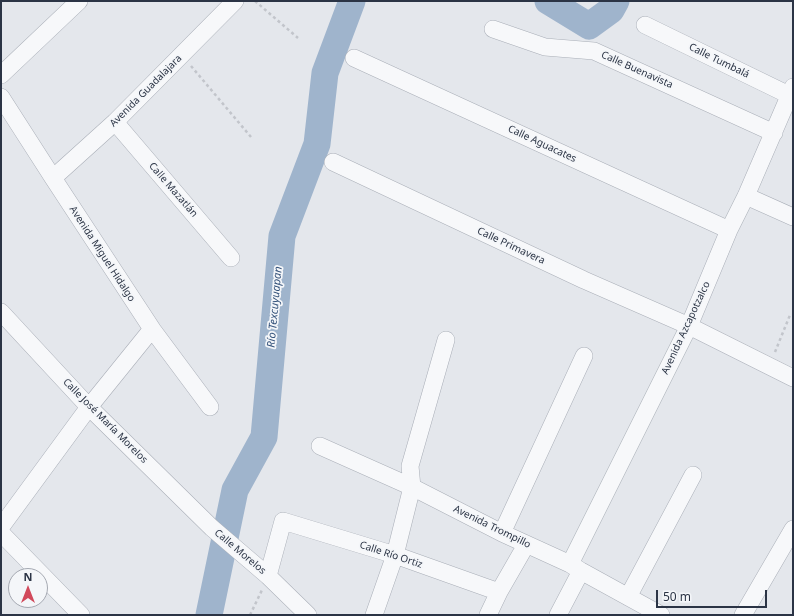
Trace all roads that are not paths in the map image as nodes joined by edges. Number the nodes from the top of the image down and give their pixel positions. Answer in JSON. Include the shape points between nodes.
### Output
{"nodes":[{"id":1,"x":236,"y":1,"type":"edge"},
{"id":2,"x":69,"y":4,"type":"edge"},
{"id":3,"x":645,"y":25,"type":"dead end"},
{"id":4,"x":493,"y":29,"type":"dead end"},
{"id":5,"x":354,"y":58,"type":"dead end"},
{"id":6,"x":1,"y":75,"type":"edge"},
{"id":7,"x":792,"y":93,"type":"edge"},
{"id":8,"x":1,"y":97,"type":"edge"},
{"id":9,"x":115,"y":122,"type":"junction"},
{"id":10,"x":774,"y":132,"type":"junction"},
{"id":11,"x":333,"y":162,"type":"dead end"},
{"id":12,"x":53,"y":178,"type":"junction"},
{"id":13,"x":746,"y":196,"type":"junction"},
{"id":14,"x":793,"y":217,"type":"edge"},
{"id":15,"x":729,"y":230,"type":"junction"},
{"id":16,"x":231,"y":258,"type":"dead end"},
{"id":17,"x":1,"y":312,"type":"edge"},
{"id":18,"x":689,"y":326,"type":"junction"},
{"id":19,"x":152,"y":329,"type":"junction"},
{"id":20,"x":446,"y":340,"type":"dead end"},
{"id":21,"x":584,"y":356,"type":"dead end"},
{"id":22,"x":793,"y":378,"type":"edge"},
{"id":23,"x":210,"y":406,"type":"dead end"},
{"id":24,"x":89,"y":407,"type":"junction"},
{"id":25,"x":320,"y":446,"type":"dead end"},
{"id":26,"x":693,"y":475,"type":"dead end"},
{"id":27,"x":412,"y":487,"type":"junction"},
{"id":28,"x":283,"y":521,"type":"joint"},
{"id":29,"x":1,"y":527,"type":"edge"},
{"id":30,"x":212,"y":528,"type":"joint"},
{"id":31,"x":793,"y":529,"type":"edge"},
{"id":32,"x":1,"y":533,"type":"edge"},
{"id":33,"x":502,"y":533,"type":"junction"},
{"id":34,"x":526,"y":545,"type":"junction"},
{"id":35,"x":395,"y":555,"type":"junction"},
{"id":36,"x":575,"y":568,"type":"junction"},
{"id":37,"x":268,"y":576,"type":"junction"},
{"id":38,"x":499,"y":592,"type":"junction"},
{"id":39,"x":628,"y":597,"type":"junction"},
{"id":40,"x":81,"y":615,"type":"edge"},
{"id":41,"x":308,"y":615,"type":"edge"},
{"id":42,"x":374,"y":615,"type":"edge"},
{"id":43,"x":488,"y":615,"type":"edge"},
{"id":44,"x":558,"y":615,"type":"edge"},
{"id":45,"x":661,"y":615,"type":"edge"},
{"id":46,"x":743,"y":615,"type":"edge"}],
"edges":[{"from":1,"to":9,"type":"street","name":"Avenida Guadalajara"},
{"from":2,"to":6,"type":"street"},
{"from":3,"to":7,"type":"street","name":"Calle Tumbalá"},
{"from":4,"to":10,"type":"street","name":"Calle Buenavista","via":[[545,47],[594,51]]},
{"from":5,"to":15,"type":"street","name":"Calle Aguacates"},
{"from":7,"to":10,"type":"street","name":"Avenida Azcapotzalco"},
{"from":8,"to":12,"type":"street","name":"Avenida Miguel Hidalgo"},
{"from":9,"to":12,"type":"street","name":"Avenida Guadalajara"},
{"from":9,"to":16,"type":"street","name":"Calle Mazatlán"},
{"from":10,"to":13,"type":"street","name":"Avenida Azcapotzalco"},
{"from":11,"to":18,"type":"street","name":"Calle Primavera","via":[[584,280]]},
{"from":12,"to":19,"type":"street","name":"Avenida Miguel Hidalgo"},
{"from":13,"to":14,"type":"street"},
{"from":13,"to":15,"type":"street","name":"Avenida Azcapotzalco"},
{"from":15,"to":18,"type":"street","name":"Avenida Azcapotzalco"},
{"from":17,"to":24,"type":"street","name":"Calle José María Morelos"},
{"from":18,"to":22,"type":"street","name":"Calle Primavera"},
{"from":18,"to":36,"type":"street","name":"Avenida Azcapotzalco"},
{"from":19,"to":23,"type":"street","name":"Avenida Miguel Hidalgo"},
{"from":19,"to":24,"type":"street"},
{"from":20,"to":27,"type":"street","via":[[410,466]]},
{"from":21,"to":33,"type":"street"},
{"from":24,"to":29,"type":"street"},
{"from":24,"to":30,"type":"street","name":"Calle José María Morelos"},
{"from":25,"to":27,"type":"street","name":"Avenida Trompillo"},
{"from":26,"to":39,"type":"street"},
{"from":27,"to":33,"type":"street","name":"Avenida Trompillo"},
{"from":27,"to":35,"type":"street"},
{"from":28,"to":35,"type":"street","name":"Calle Río Ortiz"},
{"from":28,"to":37,"type":"street","name":"Calle Morelos"},
{"from":30,"to":37,"type":"street","name":"Calle Morelos"},
{"from":31,"to":46,"type":"street"},
{"from":32,"to":40,"type":"street"},
{"from":33,"to":34,"type":"street","name":"Avenida Trompillo"},
{"from":34,"to":36,"type":"street","name":"Avenida Trompillo"},
{"from":34,"to":38,"type":"street"},
{"from":35,"to":38,"type":"street","name":"Calle Río Ortiz"},
{"from":35,"to":42,"type":"street"},
{"from":36,"to":39,"type":"street","name":"Avenida Trompillo"},
{"from":36,"to":44,"type":"street","name":"Avenida Azcapotzalco"},
{"from":37,"to":41,"type":"street","name":"Calle Morelos"},
{"from":38,"to":43,"type":"street"},
{"from":39,"to":45,"type":"street","name":"Avenida Trompillo"}]}
